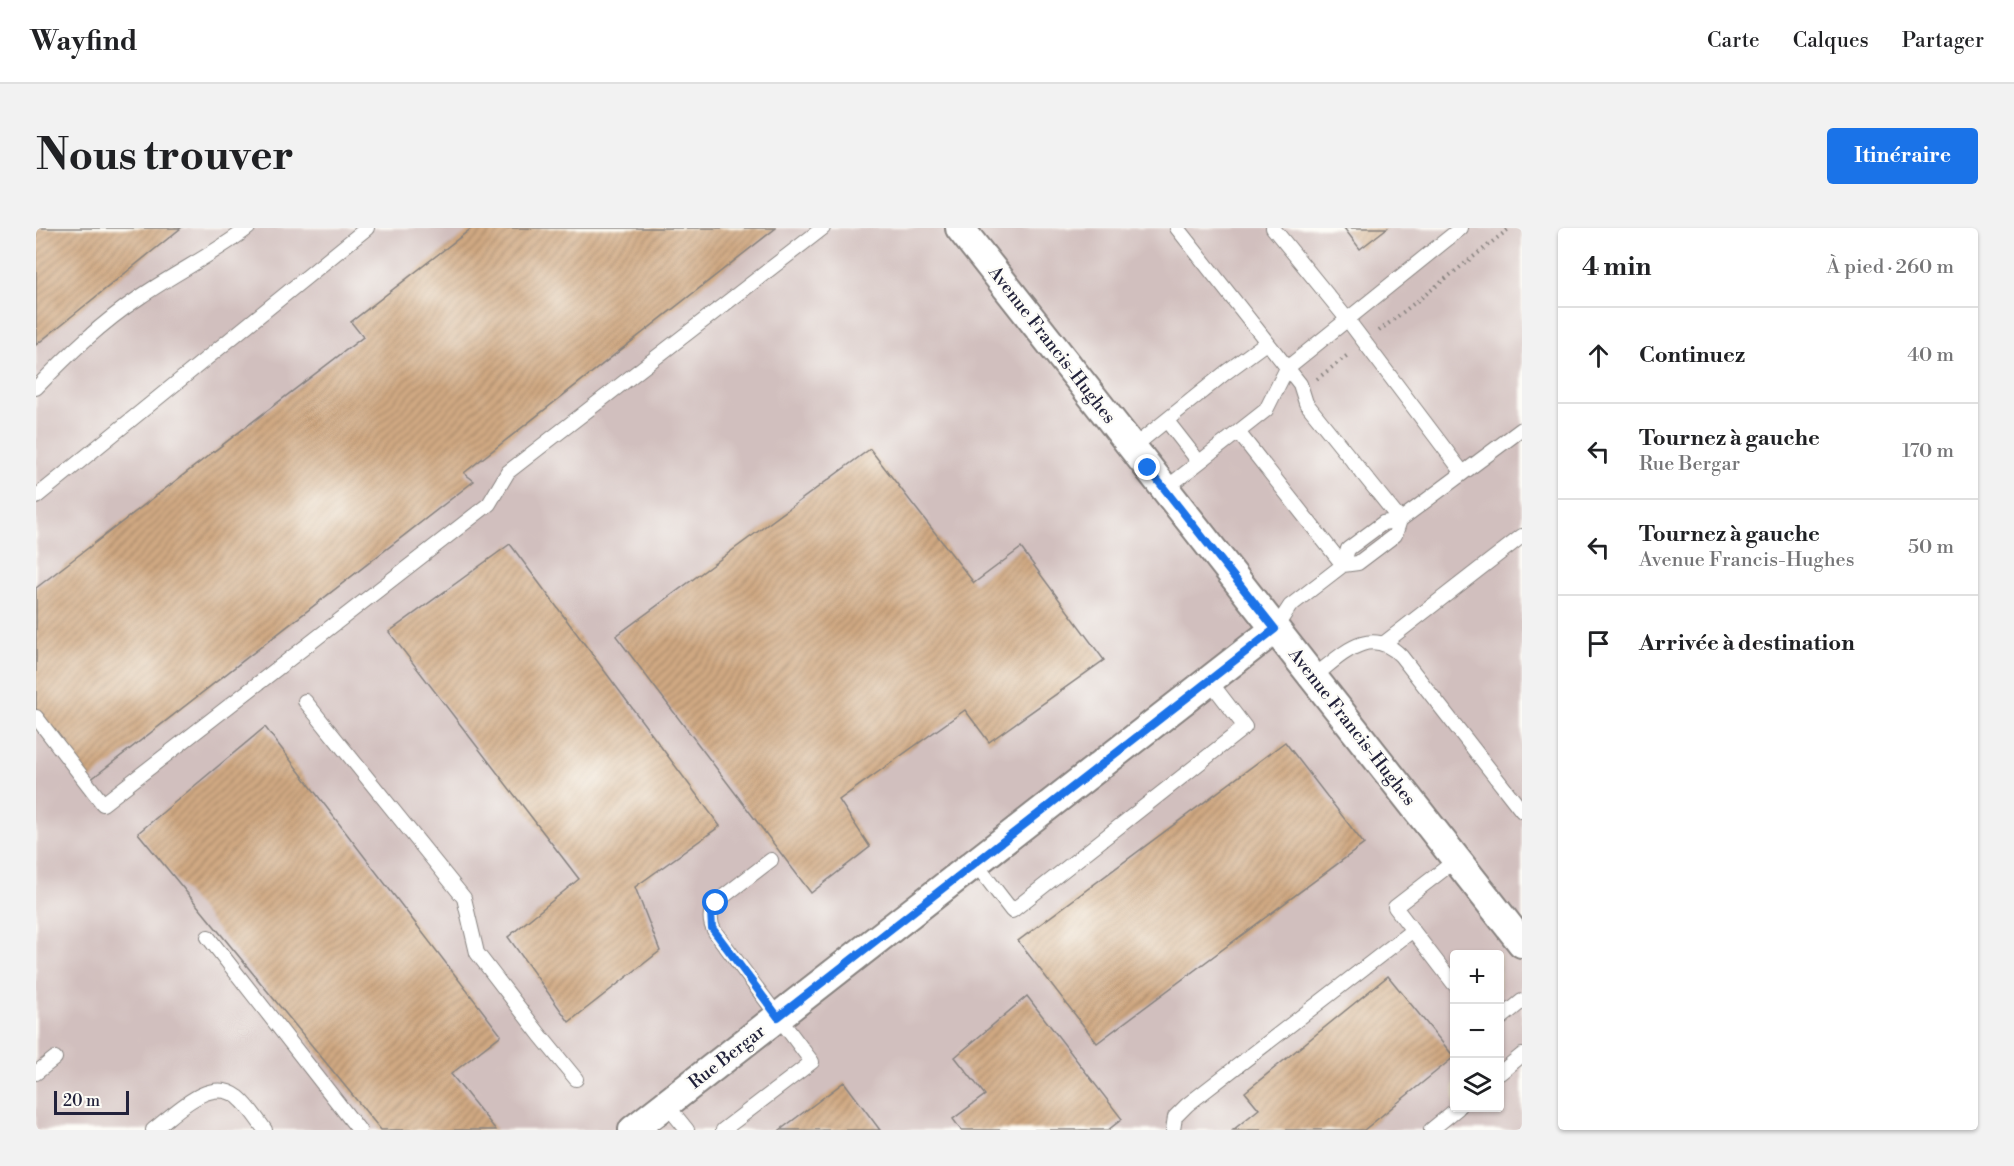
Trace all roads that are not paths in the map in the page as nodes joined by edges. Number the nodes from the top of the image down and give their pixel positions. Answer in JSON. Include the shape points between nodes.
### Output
{"nodes":[{"id":1,"x":248,"y":228,"type":"edge"},
{"id":2,"x":367,"y":228,"type":"edge"},
{"id":3,"x":823,"y":228,"type":"edge"},
{"id":4,"x":960,"y":228,"type":"edge"},
{"id":5,"x":1177,"y":228,"type":"edge"},
{"id":6,"x":1273,"y":228,"type":"edge"},
{"id":7,"x":1461,"y":228,"type":"edge"},
{"id":8,"x":1347,"y":319,"type":"junction"},
{"id":9,"x":1267,"y":342,"type":"junction"},
{"id":10,"x":1287,"y":368,"type":"junction"},
{"id":11,"x":36,"y":388,"type":"edge"},
{"id":12,"x":1167,"y":420,"type":"junction"},
{"id":13,"x":1522,"y":429,"type":"edge"},
{"id":14,"x":1238,"y":432,"type":"junction"},
{"id":15,"x":1132,"y":448,"type":"junction"},
{"id":16,"x":1199,"y":462,"type":"junction"},
{"id":17,"x":1463,"y":472,"type":"junction"},
{"id":18,"x":1165,"y":489,"type":"junction"},
{"id":19,"x":36,"y":497,"type":"edge"},
{"id":20,"x":1400,"y":520,"type":"junction"},
{"id":21,"x":1522,"y":536,"type":"edge"},
{"id":22,"x":1343,"y":565,"type":"junction"},
{"id":23,"x":1275,"y":629,"type":"junction"},
{"id":24,"x":1383,"y":644,"type":"junction"},
{"id":25,"x":1312,"y":677,"type":"junction"},
{"id":26,"x":1209,"y":680,"type":"junction"},
{"id":27,"x":305,"y":700,"type":"dead end"},
{"id":28,"x":36,"y":717,"type":"edge"},
{"id":29,"x":1522,"y":811,"type":"edge"},
{"id":30,"x":771,"y":860,"type":"dead end"},
{"id":31,"x":1456,"y":860,"type":"junction"},
{"id":32,"x":975,"y":863,"type":"junction"},
{"id":33,"x":1413,"y":930,"type":"junction"},
{"id":34,"x":208,"y":937,"type":"dead end"},
{"id":35,"x":1522,"y":943,"type":"edge"},
{"id":36,"x":1450,"y":978,"type":"edge"},
{"id":37,"x":1522,"y":1002,"type":"edge"},
{"id":38,"x":1504,"y":1016,"type":"edge"},
{"id":39,"x":778,"y":1017,"type":"junction"},
{"id":40,"x":1522,"y":1055,"type":"edge"},
{"id":41,"x":55,"y":1058,"type":"dead end"},
{"id":42,"x":1504,"y":1071,"type":"edge"},
{"id":43,"x":36,"y":1073,"type":"edge"},
{"id":44,"x":576,"y":1079,"type":"dead end"},
{"id":45,"x":666,"y":1104,"type":"junction"},
{"id":46,"x":1452,"y":1112,"type":"edge"},
{"id":47,"x":153,"y":1130,"type":"edge"},
{"id":48,"x":265,"y":1130,"type":"edge"},
{"id":49,"x":359,"y":1130,"type":"edge"},
{"id":50,"x":633,"y":1130,"type":"edge"},
{"id":51,"x":687,"y":1130,"type":"edge"},
{"id":52,"x":723,"y":1130,"type":"edge"},
{"id":53,"x":1173,"y":1130,"type":"edge"},
{"id":54,"x":1431,"y":1130,"type":"edge"}],
"edges":[{"from":1,"to":11,"type":"lane","via":[[112,317]]},
{"from":2,"to":19,"type":"lane"},
{"from":3,"to":28,"type":"lane","via":[[508,472],[489,504],[102,804]]},
{"from":4,"to":15,"type":"street","name":"Avenue Francis-Hughes"},
{"from":5,"to":9,"type":"lane"},
{"from":6,"to":8,"type":"lane"},
{"from":7,"to":8,"type":"lane"},
{"from":8,"to":10,"type":"lane"},
{"from":8,"to":17,"type":"lane"},
{"from":9,"to":10,"type":"lane"},
{"from":9,"to":12,"type":"lane"},
{"from":10,"to":14,"type":"lane","via":[[1266,410]]},
{"from":10,"to":20,"type":"lane","via":[[1300,384],[1306,403]]},
{"from":12,"to":15,"type":"lane"},
{"from":12,"to":16,"type":"lane"},
{"from":13,"to":17,"type":"lane"},
{"from":14,"to":16,"type":"lane"},
{"from":14,"to":22,"type":"lane"},
{"from":15,"to":18,"type":"street","name":"Avenue Francis-Hughes"},
{"from":16,"to":18,"type":"lane"},
{"from":17,"to":20,"type":"lane"},
{"from":18,"to":23,"type":"street","name":"Avenue Francis-Hughes"},
{"from":20,"to":22,"type":"lane","via":[[1395,535],[1358,563]]},
{"from":21,"to":24,"type":"lane"},
{"from":22,"to":23,"type":"lane","via":[[1290,606]]},
{"from":23,"to":25,"type":"street","name":"Avenue Francis-Hughes"},
{"from":23,"to":26,"type":"street","name":"Rue Bergar"},
{"from":24,"to":25,"type":"lane","via":[[1355,646]]},
{"from":24,"to":29,"type":"lane","via":[[1401,656]]},
{"from":25,"to":31,"type":"street","name":"Avenue Francis-Hughes"},
{"from":26,"to":32,"type":"street","name":"Rue Bergar"},
{"from":26,"to":32,"type":"lane","via":[[1245,727],[1012,911]]},
{"from":27,"to":44,"type":"lane","via":[[464,898],[477,953]]},
{"from":30,"to":39,"type":"lane","via":[[716,903],[710,917],[715,932]]},
{"from":31,"to":33,"type":"lane","via":[[1395,907]]},
{"from":31,"to":35,"type":"street","name":"Avenue Francis-Hughes"},
{"from":32,"to":39,"type":"street","name":"Rue Bergar"},
{"from":33,"to":36,"type":"lane"},
{"from":33,"to":53,"type":"lane","via":[[1187,1105],[1176,1117]]},
{"from":34,"to":49,"type":"lane"},
{"from":37,"to":38,"type":"lane"},
{"from":39,"to":45,"type":"street","name":"Rue Bergar"},
{"from":39,"to":52,"type":"lane","via":[[812,1062]]},
{"from":40,"to":42,"type":"lane"},
{"from":41,"to":43,"type":"lane"},
{"from":45,"to":50,"type":"street","name":"Rue Bergar"},
{"from":45,"to":51,"type":"lane"},
{"from":46,"to":54,"type":"lane"},
{"from":47,"to":48,"type":"lane","via":[[202,1094],[215,1090],[241,1099]]}]}
